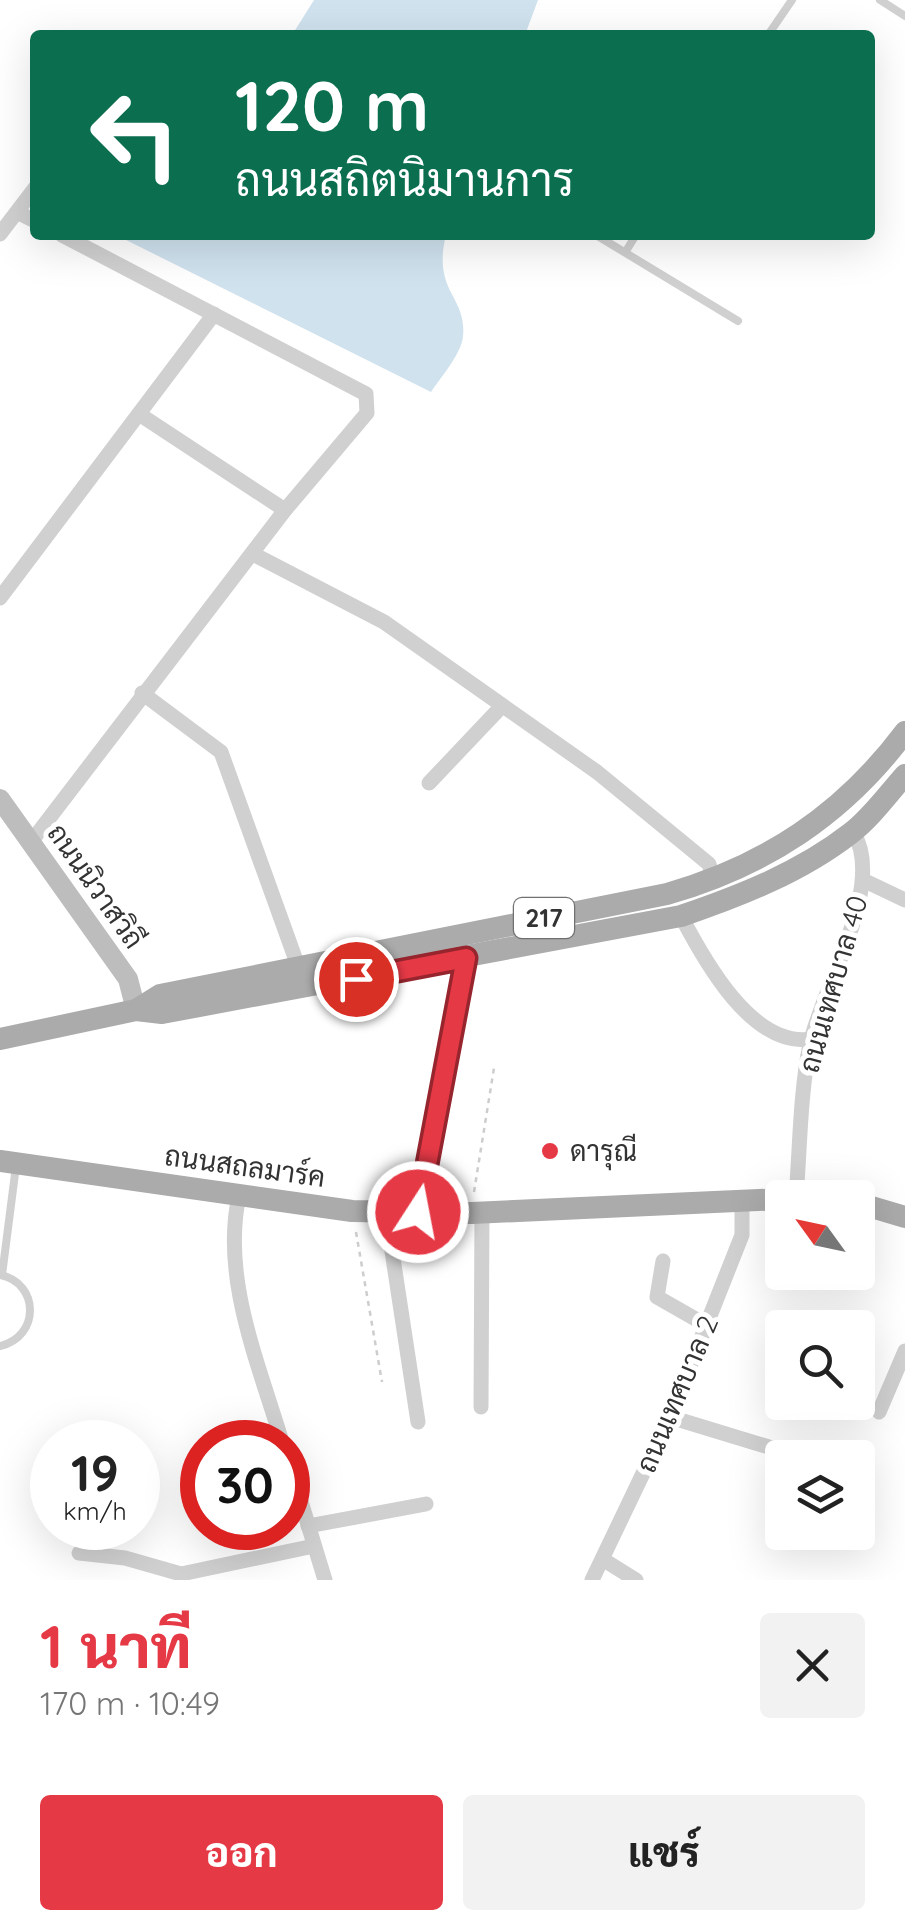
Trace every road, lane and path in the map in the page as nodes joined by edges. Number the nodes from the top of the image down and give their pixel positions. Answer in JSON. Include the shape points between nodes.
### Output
{"nodes":[{"id":1,"x":792,"y":0,"type":"edge"},
{"id":2,"x":880,"y":0,"type":"edge"},
{"id":3,"x":905,"y":16,"type":"edge"},
{"id":4,"x":771,"y":30,"type":"edge"},
{"id":5,"x":30,"y":194,"type":"edge"},
{"id":6,"x":16,"y":212,"type":"junction"},
{"id":7,"x":30,"y":219,"type":"edge"},
{"id":8,"x":0,"y":234,"type":"edge"},
{"id":9,"x":72,"y":240,"type":"edge"},
{"id":10,"x":605,"y":240,"type":"edge"},
{"id":11,"x":633,"y":240,"type":"edge"},
{"id":12,"x":626,"y":251,"type":"junction"},
{"id":13,"x":214,"y":314,"type":"junction"},
{"id":14,"x":738,"y":321,"type":"dead end"},
{"id":15,"x":139,"y":414,"type":"junction"},
{"id":16,"x":285,"y":510,"type":"junction"},
{"id":17,"x":252,"y":554,"type":"junction"},
{"id":18,"x":0,"y":598,"type":"edge"},
{"id":19,"x":142,"y":693,"type":"junction"},
{"id":20,"x":502,"y":706,"type":"junction"},
{"id":21,"x":905,"y":732,"type":"edge"},
{"id":22,"x":905,"y":775,"type":"edge"},
{"id":23,"x":429,"y":783,"type":"dead end"},
{"id":24,"x":0,"y":799,"type":"edge"},
{"id":25,"x":853,"y":832,"type":"junction"},
{"id":26,"x":30,"y":842,"type":"junction"},
{"id":27,"x":714,"y":880,"type":"junction"},
{"id":28,"x":863,"y":880,"type":"junction"},
{"id":29,"x":905,"y":900,"type":"edge"},
{"id":30,"x":681,"y":916,"type":"junction"},
{"id":31,"x":466,"y":958,"type":"junction"},
{"id":32,"x":298,"y":966,"type":"junction"},
{"id":33,"x":136,"y":1010,"type":"junction"},
{"id":34,"x":0,"y":1039,"type":"edge"},
{"id":35,"x":811,"y":1040,"type":"junction"},
{"id":36,"x":494,"y":1068,"type":"dead end"},
{"id":37,"x":8,"y":1163,"type":"edge"},
{"id":38,"x":798,"y":1180,"type":"edge"},
{"id":39,"x":239,"y":1196,"type":"junction"},
{"id":40,"x":765,"y":1199,"type":"edge"},
{"id":41,"x":742,"y":1201,"type":"junction"},
{"id":42,"x":875,"y":1208,"type":"edge"},
{"id":43,"x":352,"y":1211,"type":"junction"},
{"id":44,"x":386,"y":1212,"type":"junction"},
{"id":45,"x":418,"y":1212,"type":"junction"},
{"id":46,"x":477,"y":1213,"type":"junction"},
{"id":47,"x":905,"y":1217,"type":"edge"},
{"id":48,"x":662,"y":1260,"type":"dead end"},
{"id":49,"x":1,"y":1275,"type":"edge"},
{"id":50,"x":706,"y":1325,"type":"junction"},
{"id":51,"x":0,"y":1346,"type":"edge"},
{"id":52,"x":905,"y":1351,"type":"edge"},
{"id":53,"x":382,"y":1382,"type":"dead end"},
{"id":54,"x":481,"y":1407,"type":"dead end"},
{"id":55,"x":879,"y":1412,"type":"dead end"},
{"id":56,"x":670,"y":1417,"type":"junction"},
{"id":57,"x":275,"y":1420,"type":"edge"},
{"id":58,"x":418,"y":1422,"type":"dead end"},
{"id":59,"x":765,"y":1446,"type":"edge"},
{"id":60,"x":426,"y":1504,"type":"dead end"},
{"id":61,"x":310,"y":1526,"type":"edge"},
{"id":62,"x":310,"y":1533,"type":"edge"},
{"id":63,"x":314,"y":1546,"type":"junction"},
{"id":64,"x":79,"y":1553,"type":"dead end"},
{"id":65,"x":604,"y":1560,"type":"junction"},
{"id":66,"x":324,"y":1580,"type":"edge"},
{"id":67,"x":592,"y":1580,"type":"edge"},
{"id":68,"x":636,"y":1580,"type":"edge"}],
"edges":[{"from":1,"to":4,"type":"lane"},
{"from":2,"to":3,"type":"lane"},
{"from":5,"to":6,"type":"street"},
{"from":6,"to":7,"type":"street"},
{"from":6,"to":8,"type":"street"},
{"from":9,"to":13,"type":"street"},
{"from":10,"to":12,"type":"lane"},
{"from":11,"to":12,"type":"lane"},
{"from":12,"to":14,"type":"lane"},
{"from":13,"to":15,"type":"street"},
{"from":13,"to":16,"type":"street","via":[[366,394],[367,413]]},
{"from":15,"to":16,"type":"street"},
{"from":15,"to":18,"type":"street"},
{"from":16,"to":17,"type":"street"},
{"from":17,"to":19,"type":"street"},
{"from":17,"to":20,"type":"street","via":[[384,622]]},
{"from":19,"to":26,"type":"street"},
{"from":19,"to":32,"type":"street","via":[[221,752]]},
{"from":20,"to":23,"type":"street"},
{"from":20,"to":27,"type":"street","via":[[652,816],[709,864]]},
{"from":21,"to":27,"type":"main road","number":"217","via":[[847,800],[788,845]]},
{"from":22,"to":25,"type":"main road","number":"217"},
{"from":24,"to":26,"type":"main road","name":"ถนนนิวาสวิถี"},
{"from":25,"to":28,"type":"street","name":"ถนนเทศบาล 40"},
{"from":25,"to":30,"type":"main road","number":"217","via":[[739,896]]},
{"from":26,"to":33,"type":"main road","name":"ถนนนิวาสวิถี","via":[[128,979]]},
{"from":27,"to":32,"type":"main road","number":"217"},
{"from":28,"to":29,"type":"street"},
{"from":28,"to":35,"type":"street","name":"ถนนเทศบาล 40"},
{"from":30,"to":31,"type":"main road","number":"217"},
{"from":30,"to":35,"type":"street","via":[[726,993],[785,1037]]},
{"from":31,"to":33,"type":"main road","number":"217","via":[[162,1014]]},
{"from":31,"to":45,"type":"street"},
{"from":32,"to":33,"type":"main road","number":"217","via":[[160,995]]},
{"from":33,"to":34,"type":"main road","number":"217"},
{"from":35,"to":38,"type":"street","name":"ถนนเทศบาล 40"},
{"from":36,"to":46,"type":"path"},
{"from":37,"to":39,"type":"main road","name":"ถนนสถลมาร์ค"},
{"from":37,"to":49,"type":"lane"},
{"from":39,"to":43,"type":"main road","name":"ถนนสถลมาร์ค"},
{"from":39,"to":57,"type":"street","via":[[231,1233],[242,1310]]},
{"from":40,"to":41,"type":"main road","name":"ถนนสถลมาร์ค"},
{"from":41,"to":46,"type":"main road","name":"ถนนสถลมาร์ค"},
{"from":41,"to":50,"type":"street","name":"ถนนเทศบาล 2","via":[[742,1235]]},
{"from":42,"to":47,"type":"main road"},
{"from":43,"to":44,"type":"main road","name":"ถนนสถลมาร์ค"},
{"from":43,"to":53,"type":"path"},
{"from":44,"to":45,"type":"main road","name":"ถนนสถลมาร์ค"},
{"from":44,"to":58,"type":"street"},
{"from":45,"to":46,"type":"main road","name":"ถนนสถลมาร์ค"},
{"from":46,"to":54,"type":"street"},
{"from":48,"to":50,"type":"street","via":[[657,1297]]},
{"from":49,"to":51,"type":"lane","via":[[20,1284],[31,1305],[26,1328]]},
{"from":50,"to":56,"type":"street","name":"ถนนเทศบาล 2"},
{"from":52,"to":55,"type":"street"},
{"from":56,"to":59,"type":"street"},
{"from":56,"to":65,"type":"street","name":"ถนนเทศบาล 2"},
{"from":60,"to":61,"type":"street"},
{"from":62,"to":63,"type":"street"},
{"from":63,"to":64,"type":"street","via":[[181,1574]]},
{"from":63,"to":66,"type":"street"},
{"from":65,"to":67,"type":"street","name":"ถนนเทศบาล 2"},
{"from":65,"to":68,"type":"street"}]}
